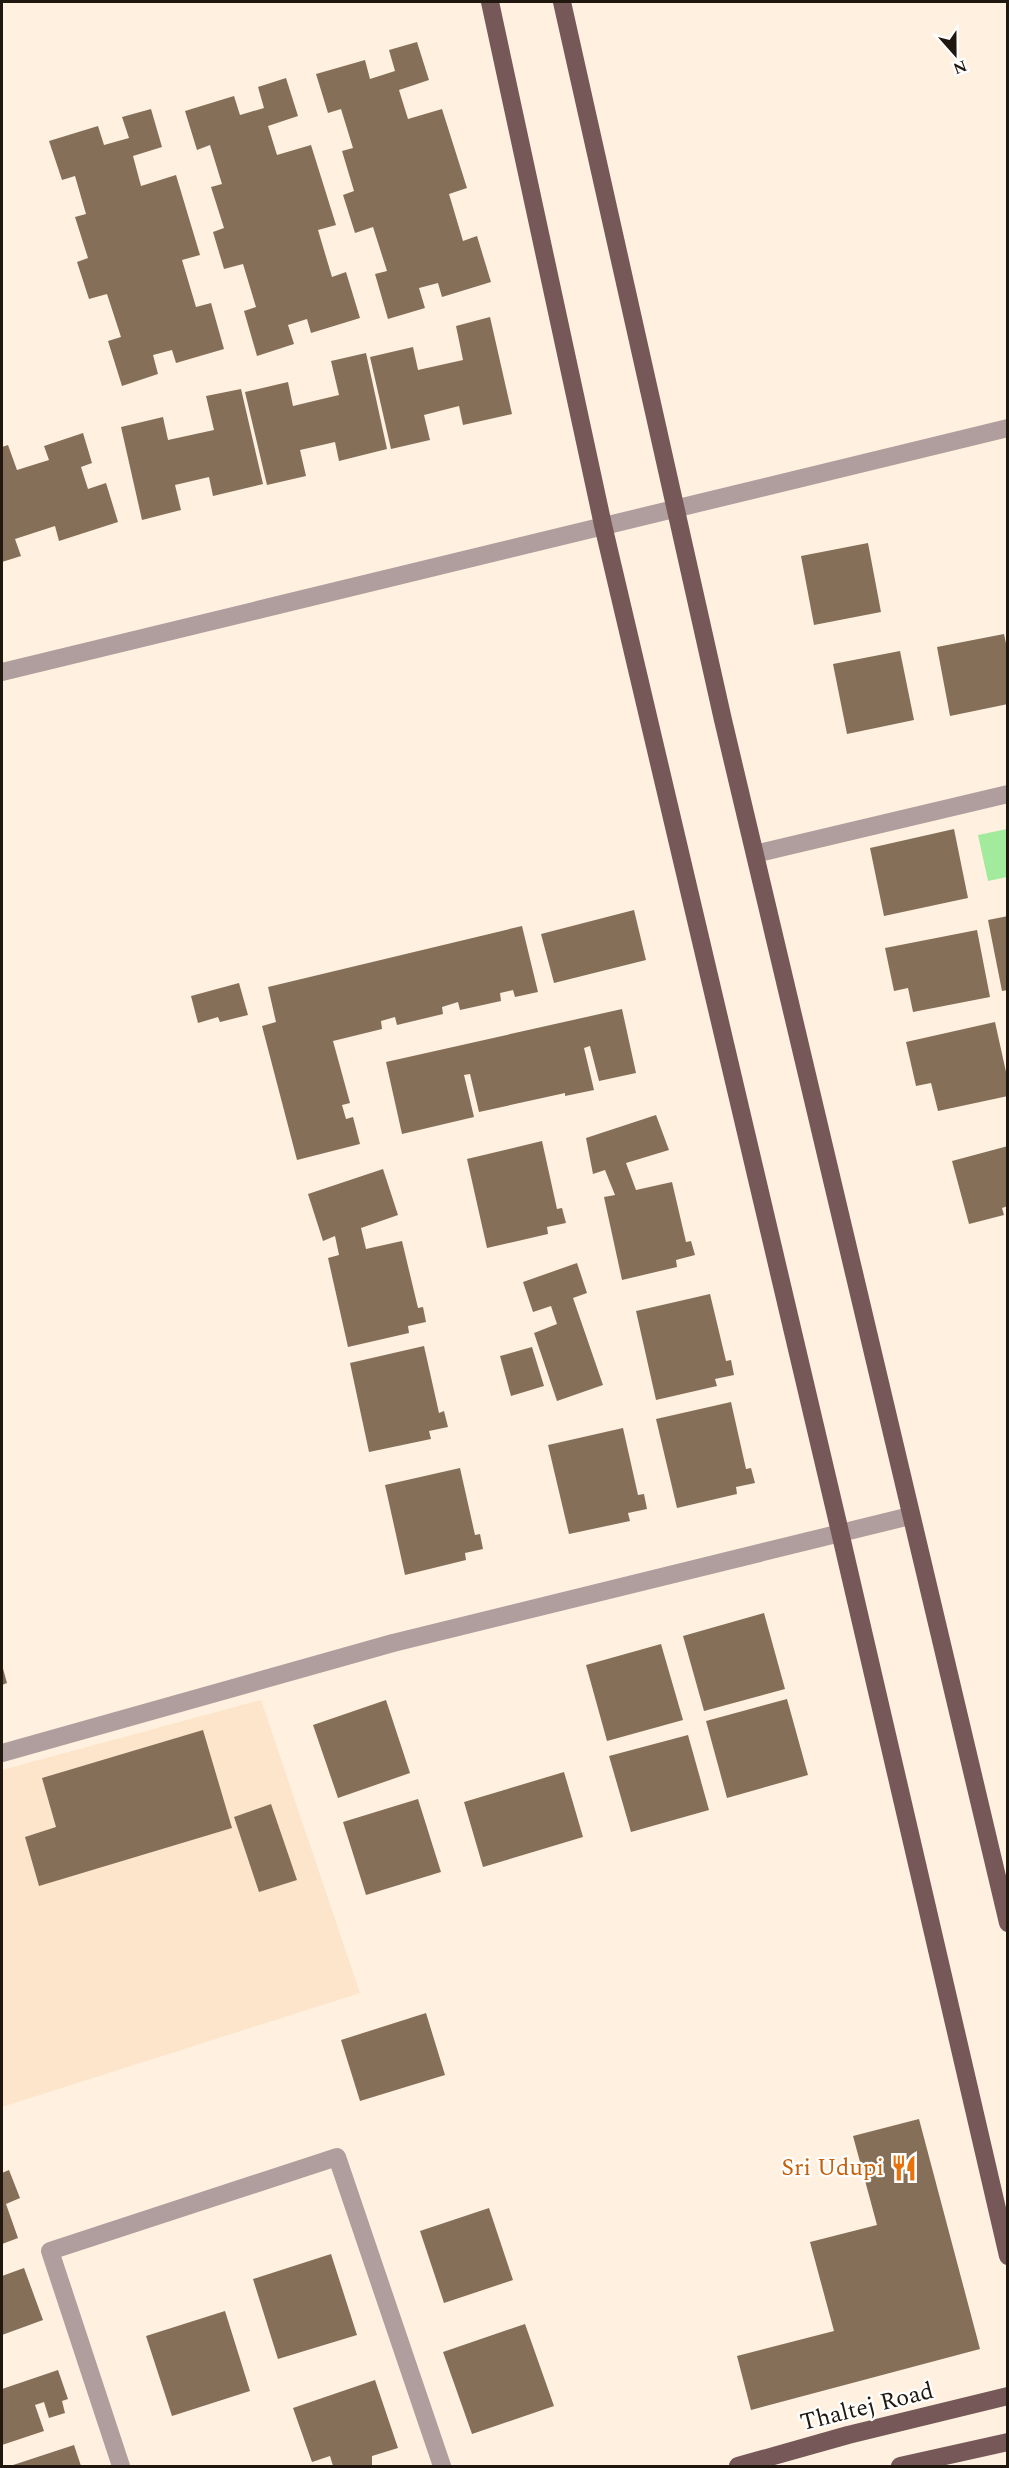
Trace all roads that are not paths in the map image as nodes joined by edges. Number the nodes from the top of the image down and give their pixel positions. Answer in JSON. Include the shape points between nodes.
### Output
{"nodes":[{"id":1,"x":490,"y":2,"type":"edge"},
{"id":2,"x":562,"y":2,"type":"edge"},
{"id":3,"x":1008,"y":428,"type":"edge"},
{"id":4,"x":674,"y":508,"type":"junction"},
{"id":5,"x":603,"y":525,"type":"junction"},
{"id":6,"x":2,"y":672,"type":"edge"},
{"id":7,"x":1008,"y":794,"type":"edge"},
{"id":8,"x":755,"y":854,"type":"junction"},
{"id":9,"x":910,"y":1516,"type":"junction"},
{"id":10,"x":840,"y":1532,"type":"junction"},
{"id":11,"x":2,"y":1753,"type":"edge"},
{"id":12,"x":1008,"y":1923,"type":"edge"},
{"id":13,"x":1008,"y":2256,"type":"edge"},
{"id":14,"x":1008,"y":2396,"type":"edge"},
{"id":15,"x":1008,"y":2442,"type":"edge"},
{"id":16,"x":121,"y":2466,"type":"edge"},
{"id":17,"x":442,"y":2466,"type":"edge"},
{"id":18,"x":738,"y":2466,"type":"edge"},
{"id":19,"x":900,"y":2466,"type":"edge"}],
"edges":[{"from":1,"to":5,"type":"main road"},
{"from":2,"to":4,"type":"main road"},
{"from":3,"to":4,"type":"street"},
{"from":4,"to":5,"type":"street"},
{"from":4,"to":8,"type":"main road"},
{"from":5,"to":6,"type":"street"},
{"from":5,"to":10,"type":"main road"},
{"from":7,"to":8,"type":"street"},
{"from":8,"to":9,"type":"main road"},
{"from":9,"to":10,"type":"street"},
{"from":9,"to":12,"type":"main road"},
{"from":10,"to":11,"type":"street","via":[[393,1643]]},
{"from":10,"to":13,"type":"main road"},
{"from":14,"to":18,"type":"main road","name":"Thaltej Road"},
{"from":15,"to":19,"type":"main road"},
{"from":16,"to":17,"type":"street","via":[[50,2251],[337,2157]]}]}
